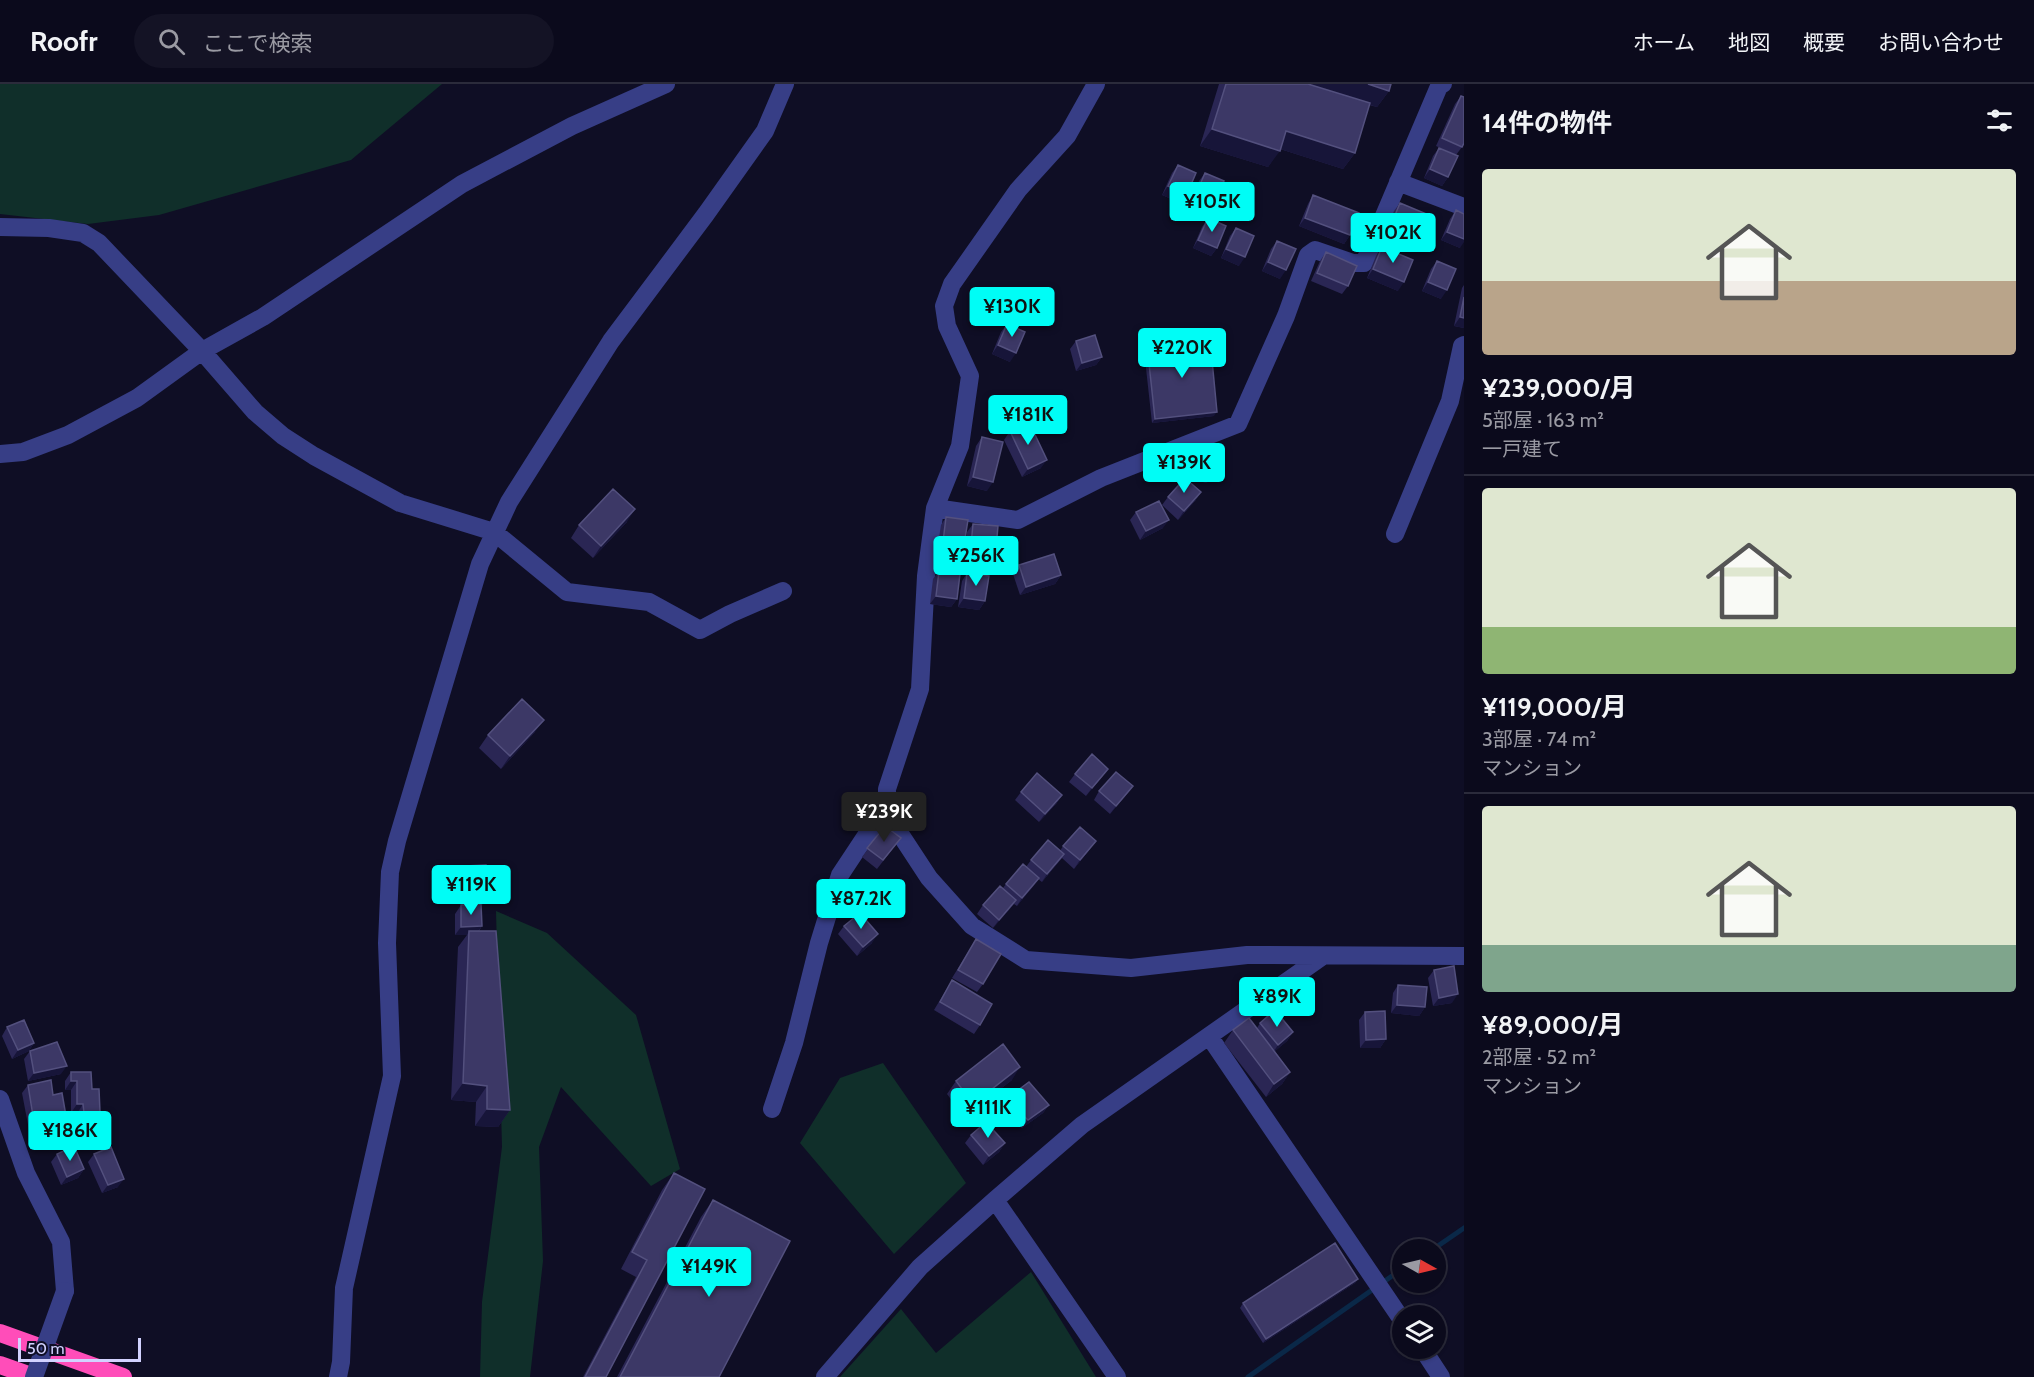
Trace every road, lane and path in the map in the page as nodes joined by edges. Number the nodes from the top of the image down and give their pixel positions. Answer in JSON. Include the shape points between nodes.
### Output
{"nodes":[{"id":1,"x":666,"y":84,"type":"edge"},
{"id":2,"x":785,"y":84,"type":"edge"},
{"id":3,"x":1096,"y":84,"type":"edge"},
{"id":4,"x":1443,"y":84,"type":"edge"},
{"id":5,"x":1398,"y":182,"type":"junction"},
{"id":6,"x":1464,"y":207,"type":"edge"},
{"id":7,"x":0,"y":227,"type":"edge"},
{"id":8,"x":1464,"y":345,"type":"edge"},
{"id":9,"x":202,"y":351,"type":"junction"},
{"id":10,"x":0,"y":454,"type":"edge"},
{"id":11,"x":935,"y":508,"type":"junction"},
{"id":12,"x":494,"y":532,"type":"junction"},
{"id":13,"x":1395,"y":534,"type":"dead end"},
{"id":14,"x":783,"y":591,"type":"dead end"},
{"id":15,"x":887,"y":804,"type":"junction"},
{"id":16,"x":1323,"y":956,"type":"junction"},
{"id":17,"x":1464,"y":956,"type":"edge"},
{"id":18,"x":1209,"y":1035,"type":"junction"},
{"id":19,"x":0,"y":1099,"type":"edge"},
{"id":20,"x":772,"y":1109,"type":"dead end"},
{"id":21,"x":994,"y":1200,"type":"junction"},
{"id":22,"x":1392,"y":1305,"type":"edge"},
{"id":23,"x":0,"y":1334,"type":"edge"},
{"id":24,"x":1429,"y":1359,"type":"edge"},
{"id":25,"x":0,"y":1365,"type":"edge"},
{"id":26,"x":34,"y":1377,"type":"edge"},
{"id":27,"x":123,"y":1377,"type":"edge"},
{"id":28,"x":338,"y":1377,"type":"edge"},
{"id":29,"x":825,"y":1377,"type":"edge"},
{"id":30,"x":1117,"y":1377,"type":"edge"},
{"id":31,"x":1441,"y":1377,"type":"edge"}],
"edges":[{"from":1,"to":9,"type":"street","via":[[572,126],[462,184],[263,317]]},
{"from":2,"to":12,"type":"street","via":[[765,131],[611,341]]},
{"from":3,"to":11,"type":"street","via":[[1067,136],[1018,190],[952,284],[944,306],[947,326],[970,376],[960,446]]},
{"from":4,"to":5,"type":"street"},
{"from":5,"to":6,"type":"street"},
{"from":5,"to":11,"type":"street","via":[[1364,262],[1353,263],[1315,250],[1308,255],[1286,316],[1238,424],[1101,478],[1018,520]]},
{"from":7,"to":9,"type":"street","via":[[83,233],[99,243]]},
{"from":8,"to":13,"type":"street","via":[[1450,401]]},
{"from":9,"to":10,"type":"street","via":[[137,398],[68,435],[23,452]]},
{"from":9,"to":12,"type":"street","via":[[255,412],[283,436],[320,459],[400,503]]},
{"from":11,"to":15,"type":"street","via":[[926,576],[920,689],[887,789]]},
{"from":12,"to":14,"type":"street","via":[[567,592],[649,602],[700,630]]},
{"from":12,"to":28,"type":"street","via":[[473,586],[390,872],[387,943],[392,1076],[344,1288]]},
{"from":15,"to":16,"type":"street","via":[[887,814],[944,895],[972,926],[1026,960],[1131,968],[1247,955]]},
{"from":15,"to":20,"type":"street","via":[[840,875]]},
{"from":16,"to":17,"type":"street"},
{"from":16,"to":18,"type":"street"},
{"from":18,"to":21,"type":"street","via":[[1082,1125]]},
{"from":18,"to":22,"type":"street"},
{"from":19,"to":26,"type":"street","bridge":true,"via":[[26,1173],[61,1242],[64,1291]]},
{"from":21,"to":29,"type":"street","via":[[920,1267]]},
{"from":21,"to":30,"type":"street"},
{"from":23,"to":27,"type":"highway"},
{"from":24,"to":31,"type":"street"},
{"from":25,"to":26,"type":"highway"}]}
